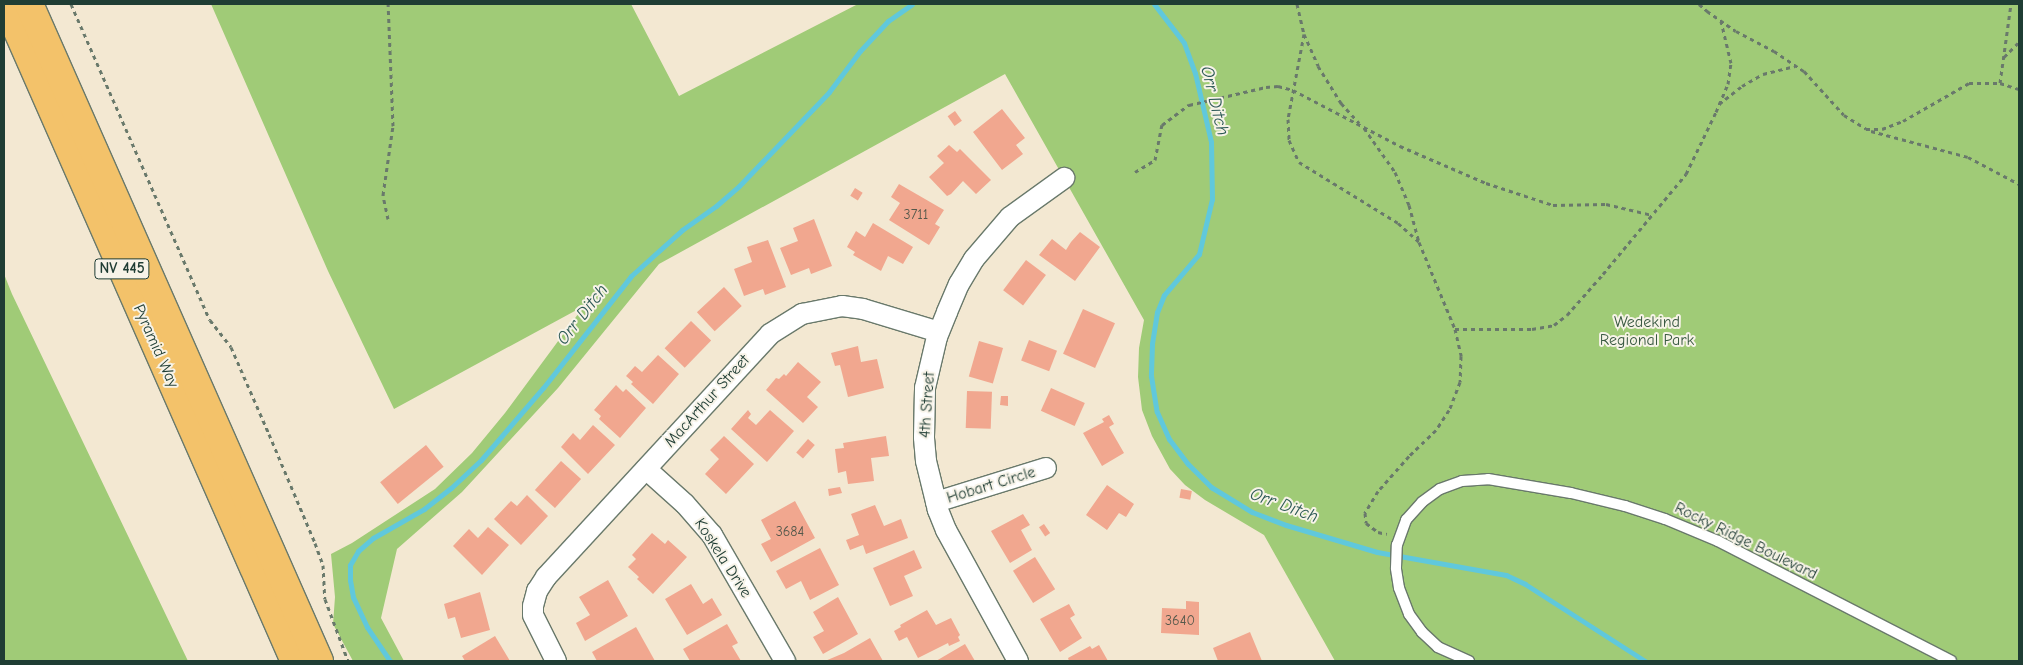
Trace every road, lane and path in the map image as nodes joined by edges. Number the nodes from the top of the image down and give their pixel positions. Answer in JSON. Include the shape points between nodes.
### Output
{"nodes":[{"id":1,"x":6,"y":4,"type":"edge"},
{"id":2,"x":29,"y":4,"type":"edge"},
{"id":3,"x":71,"y":4,"type":"edge"},
{"id":4,"x":388,"y":4,"type":"edge"},
{"id":5,"x":1297,"y":4,"type":"edge"},
{"id":6,"x":1700,"y":4,"type":"edge"},
{"id":7,"x":2011,"y":4,"type":"edge"},
{"id":8,"x":1721,"y":21,"type":"junction"},
{"id":9,"x":1304,"y":34,"type":"junction"},
{"id":10,"x":2019,"y":42,"type":"edge"},
{"id":11,"x":2004,"y":58,"type":"junction"},
{"id":12,"x":1795,"y":66,"type":"junction"},
{"id":13,"x":2000,"y":83,"type":"junction"},
{"id":14,"x":2019,"y":89,"type":"edge"},
{"id":15,"x":1293,"y":90,"type":"junction"},
{"id":16,"x":1719,"y":105,"type":"junction"},
{"id":17,"x":1866,"y":129,"type":"junction"},
{"id":18,"x":1135,"y":172,"type":"dead end"},
{"id":19,"x":1064,"y":178,"type":"dead end"},
{"id":20,"x":2019,"y":184,"type":"edge"},
{"id":21,"x":1652,"y":216,"type":"junction"},
{"id":22,"x":388,"y":219,"type":"dead end"},
{"id":23,"x":1419,"y":242,"type":"junction"},
{"id":24,"x":1454,"y":329,"type":"junction"},
{"id":25,"x":939,"y":332,"type":"junction"},
{"id":26,"x":646,"y":468,"type":"junction"},
{"id":27,"x":1046,"y":468,"type":"dead end"},
{"id":28,"x":936,"y":502,"type":"junction"},
{"id":29,"x":1400,"y":537,"type":"junction"},
{"id":30,"x":295,"y":661,"type":"edge"},
{"id":31,"x":319,"y":661,"type":"edge"},
{"id":32,"x":348,"y":661,"type":"edge"},
{"id":33,"x":556,"y":661,"type":"edge"},
{"id":34,"x":785,"y":661,"type":"edge"},
{"id":35,"x":1018,"y":661,"type":"edge"},
{"id":36,"x":1469,"y":661,"type":"edge"},
{"id":37,"x":1951,"y":661,"type":"edge"}],
"edges":[{"from":1,"to":30,"type":"main road","name":"Pyramid Way","number":"NV 445"},
{"from":2,"to":31,"type":"main road","name":"Pyramid Way","number":"NV 445"},
{"from":3,"to":32,"type":"path","via":[[210,320],[231,347],[270,434],[318,550],[323,565],[325,600]]},
{"from":4,"to":22,"type":"path","via":[[393,126],[383,196]]},
{"from":5,"to":9,"type":"path"},
{"from":6,"to":8,"type":"path"},
{"from":7,"to":11,"type":"path"},
{"from":8,"to":12,"type":"path"},
{"from":8,"to":16,"type":"path","via":[[1731,63],[1728,84]]},
{"from":9,"to":15,"type":"path"},
{"from":9,"to":23,"type":"path","via":[[1318,66],[1341,102],[1371,136],[1395,172],[1409,205]]},
{"from":10,"to":11,"type":"path"},
{"from":11,"to":13,"type":"path"},
{"from":12,"to":16,"type":"path","via":[[1763,74]]},
{"from":12,"to":17,"type":"path","via":[[1804,71],[1844,115]]},
{"from":13,"to":14,"type":"path"},
{"from":13,"to":17,"type":"path","via":[[1969,83],[1903,121],[1882,129]]},
{"from":15,"to":18,"type":"path","via":[[1266,87],[1189,105],[1162,125],[1155,160]]},
{"from":15,"to":21,"type":"path","via":[[1400,146],[1486,183],[1553,205],[1606,204]]},
{"from":15,"to":23,"type":"path","via":[[1288,119],[1289,140],[1299,162],[1398,223]]},
{"from":16,"to":21,"type":"path","via":[[1686,174]]},
{"from":17,"to":20,"type":"path","via":[[1968,157]]},
{"from":19,"to":25,"type":"street","name":"4th Street","via":[[1029,202],[991,236],[959,284]]},
{"from":21,"to":24,"type":"path","via":[[1567,315],[1554,325]]},
{"from":23,"to":24,"type":"path"},
{"from":24,"to":29,"type":"path","via":[[1461,356],[1460,382],[1449,410],[1436,430],[1378,491],[1365,513],[1366,523],[1378,532]]},
{"from":25,"to":26,"type":"street","name":"MacArthur Street","via":[[842,306],[802,314],[786,322],[759,344]]},
{"from":25,"to":28,"type":"street","name":"4th Street","via":[[930,362],[923,412],[926,461]]},
{"from":26,"to":33,"type":"street","name":"MacArthur Street","via":[[546,577],[537,591],[533,606],[537,627]]},
{"from":26,"to":34,"type":"street","name":"Koskela Drive","via":[[685,504],[712,535]]},
{"from":27,"to":28,"type":"street","name":"Hobart Circle"},
{"from":28,"to":35,"type":"street","name":"4th Street","via":[[946,530]]},
{"from":29,"to":36,"type":"lane","name":"Rocky Ridge Boulevard","via":[[1396,568],[1399,588],[1409,614],[1438,647]]},
{"from":29,"to":37,"type":"lane","name":"Rocky Ridge Boulevard","via":[[1406,520],[1422,502],[1440,489],[1462,481],[1488,479],[1571,493],[1665,519],[1718,541]]}]}
